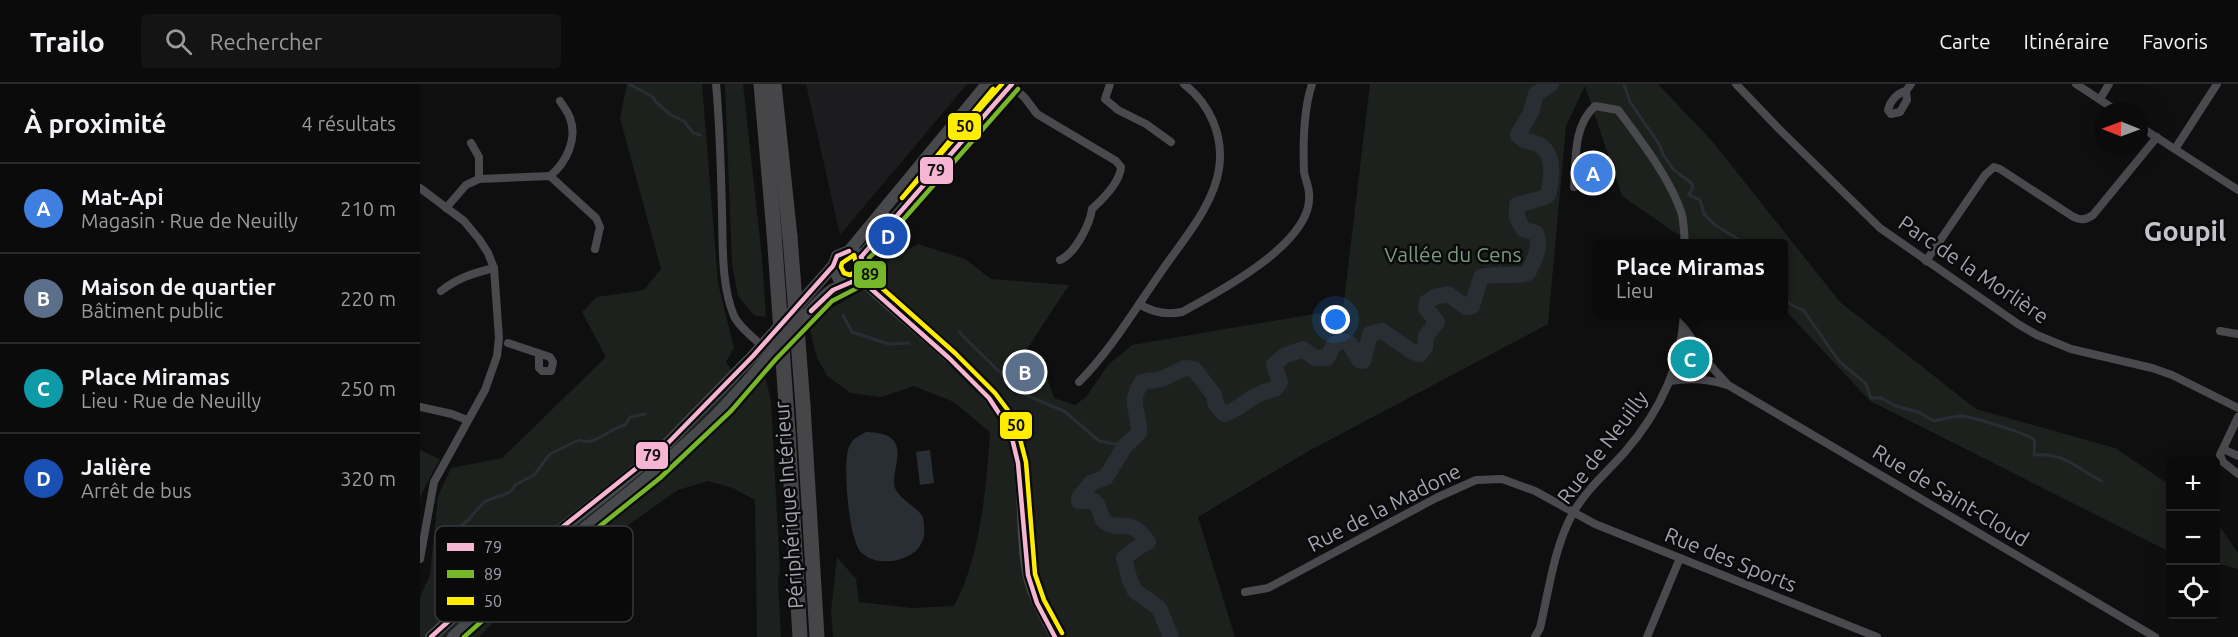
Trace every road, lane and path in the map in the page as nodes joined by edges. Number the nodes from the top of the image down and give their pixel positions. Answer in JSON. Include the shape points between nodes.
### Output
{"nodes":[{"id":1,"x":716,"y":84,"type":"edge"},
{"id":2,"x":761,"y":84,"type":"edge"},
{"id":3,"x":774,"y":84,"type":"edge"},
{"id":4,"x":987,"y":84,"type":"edge"},
{"id":5,"x":1110,"y":84,"type":"edge"},
{"id":6,"x":1184,"y":84,"type":"edge"},
{"id":7,"x":1312,"y":84,"type":"edge"},
{"id":8,"x":1736,"y":84,"type":"edge"},
{"id":9,"x":2076,"y":84,"type":"edge"},
{"id":10,"x":2109,"y":84,"type":"edge"},
{"id":11,"x":2217,"y":84,"type":"edge"},
{"id":12,"x":1011,"y":85,"type":"edge"},
{"id":13,"x":2100,"y":99,"type":"junction"},
{"id":14,"x":560,"y":101,"type":"dead end"},
{"id":15,"x":2104,"y":102,"type":"edge"},
{"id":16,"x":2148,"y":132,"type":"edge"},
{"id":17,"x":2157,"y":138,"type":"junction"},
{"id":18,"x":1171,"y":142,"type":"dead end"},
{"id":19,"x":471,"y":143,"type":"dead end"},
{"id":20,"x":2175,"y":149,"type":"junction"},
{"id":21,"x":550,"y":176,"type":"junction"},
{"id":22,"x":479,"y":179,"type":"junction"},
{"id":23,"x":1574,"y":187,"type":"dead end"},
{"id":24,"x":420,"y":188,"type":"edge"},
{"id":25,"x":2238,"y":190,"type":"edge"},
{"id":26,"x":446,"y":208,"type":"junction"},
{"id":27,"x":1684,"y":239,"type":"edge"},
{"id":28,"x":595,"y":249,"type":"dead end"},
{"id":29,"x":849,"y":251,"type":"junction"},
{"id":30,"x":861,"y":257,"type":"junction"},
{"id":31,"x":1060,"y":260,"type":"dead end"},
{"id":32,"x":1926,"y":261,"type":"junction"},
{"id":33,"x":833,"y":266,"type":"junction"},
{"id":34,"x":494,"y":268,"type":"junction"},
{"id":35,"x":854,"y":281,"type":"junction"},
{"id":36,"x":441,"y":291,"type":"dead end"},
{"id":37,"x":1138,"y":304,"type":"junction"},
{"id":38,"x":1684,"y":317,"type":"edge"},
{"id":39,"x":1683,"y":326,"type":"junction"},
{"id":40,"x":2220,"y":331,"type":"dead end"},
{"id":41,"x":2238,"y":333,"type":"edge"},
{"id":42,"x":508,"y":343,"type":"dead end"},
{"id":43,"x":766,"y":350,"type":"junction"},
{"id":44,"x":540,"y":354,"type":"dead end"},
{"id":45,"x":1670,"y":381,"type":"junction"},
{"id":46,"x":1079,"y":382,"type":"dead end"},
{"id":47,"x":1728,"y":385,"type":"junction"},
{"id":48,"x":420,"y":407,"type":"edge"},
{"id":49,"x":2238,"y":408,"type":"edge"},
{"id":50,"x":2238,"y":417,"type":"edge"},
{"id":51,"x":467,"y":420,"type":"junction"},
{"id":52,"x":2223,"y":448,"type":"junction"},
{"id":53,"x":2238,"y":456,"type":"edge"},
{"id":54,"x":2238,"y":474,"type":"edge"},
{"id":55,"x":1573,"y":513,"type":"junction"},
{"id":56,"x":565,"y":526,"type":"edge"},
{"id":57,"x":590,"y":526,"type":"edge"},
{"id":58,"x":1680,"y":558,"type":"junction"},
{"id":59,"x":420,"y":559,"type":"edge"},
{"id":60,"x":1245,"y":592,"type":"dead end"},
{"id":61,"x":448,"y":622,"type":"edge"},
{"id":62,"x":470,"y":622,"type":"edge"},
{"id":63,"x":431,"y":637,"type":"edge"},
{"id":64,"x":453,"y":637,"type":"edge"},
{"id":65,"x":800,"y":637,"type":"edge"},
{"id":66,"x":817,"y":637,"type":"edge"},
{"id":67,"x":1055,"y":637,"type":"edge"},
{"id":68,"x":1535,"y":637,"type":"edge"},
{"id":69,"x":1647,"y":637,"type":"edge"},
{"id":70,"x":1877,"y":637,"type":"edge"},
{"id":71,"x":2155,"y":637,"type":"edge"}],
"edges":[{"from":1,"to":43,"type":"street","via":[[726,285],[737,321]]},
{"from":2,"to":65,"type":"highway","bridge":true},
{"from":3,"to":66,"type":"highway","name":"Périphérique Intérieur","bridge":true,"via":[[803,406]]},
{"from":4,"to":29,"type":"main road"},
{"from":5,"to":18,"type":"street","via":[[1105,99]]},
{"from":6,"to":37,"type":"street","via":[[1208,111],[1217,131],[1219,169],[1214,190]]},
{"from":7,"to":37,"type":"street","via":[[1304,146],[1309,209],[1300,228],[1264,262],[1182,312],[1148,310]]},
{"from":8,"to":32,"type":"street","name":"Parc de la Morlière","via":[[1880,228]]},
{"from":9,"to":13,"type":"street"},
{"from":10,"to":13,"type":"street"},
{"from":11,"to":20,"type":"street"},
{"from":12,"to":30,"type":"main road"},
{"from":12,"to":31,"type":"street","via":[[1037,114],[1120,167],[1108,191],[1092,208],[1090,222],[1070,254]]},
{"from":13,"to":15,"type":"street"},
{"from":14,"to":21,"type":"street","via":[[571,119],[572,142],[559,169]]},
{"from":16,"to":17,"type":"street"},
{"from":17,"to":20,"type":"street"},
{"from":17,"to":32,"type":"street","via":[[2085,220],[2072,216],[1994,167]]},
{"from":19,"to":22,"type":"street","via":[[479,157]]},
{"from":20,"to":25,"type":"street"},
{"from":21,"to":22,"type":"street"},
{"from":21,"to":28,"type":"street","via":[[596,218],[600,227]]},
{"from":22,"to":26,"type":"street","via":[[466,185]]},
{"from":23,"to":27,"type":"street","via":[[1578,134],[1585,114],[1595,106],[1618,110],[1672,191],[1682,216]]},
{"from":24,"to":26,"type":"street"},
{"from":26,"to":34,"type":"street","via":[[479,239]]},
{"from":29,"to":30,"type":"main road"},
{"from":29,"to":33,"type":"main road","via":[[837,255]]},
{"from":30,"to":35,"type":"main road","via":[[865,268]]},
{"from":32,"to":49,"type":"street","name":"Parc de la Morlière","via":[[2037,335],[2071,349],[2172,375]]},
{"from":33,"to":35,"type":"main road","via":[[838,279]]},
{"from":33,"to":43,"type":"main road"},
{"from":34,"to":36,"type":"street","via":[[453,281]]},
{"from":34,"to":51,"type":"street","via":[[497,356],[485,390]]},
{"from":35,"to":43,"type":"main road","via":[[827,295]]},
{"from":35,"to":67,"type":"street","via":[[936,345],[988,395],[1000,412],[1009,429],[1019,468],[1026,568]]},
{"from":37,"to":46,"type":"street","via":[[1099,362]]},
{"from":38,"to":39,"type":"street","name":"Rue de Neuilly"},
{"from":39,"to":45,"type":"street","name":"Rue de Neuilly"},
{"from":39,"to":47,"type":"street","name":"Rue de Saint-Cloud"},
{"from":40,"to":41,"type":"street"},
{"from":42,"to":44,"type":"street"},
{"from":43,"to":56,"type":"main road","via":[[668,443]]},
{"from":43,"to":57,"type":"main road","via":[[726,406]]},
{"from":45,"to":47,"type":"street","name":"Rue de Saint-Cloud","via":[[1713,380]]},
{"from":45,"to":55,"type":"street","name":"Rue de Neuilly","via":[[1643,429]]},
{"from":47,"to":71,"type":"street","name":"Rue de Saint-Cloud"},
{"from":48,"to":51,"type":"street"},
{"from":50,"to":52,"type":"street"},
{"from":51,"to":59,"type":"street","via":[[434,482]]},
{"from":52,"to":53,"type":"street"},
{"from":52,"to":54,"type":"street","via":[[2223,462]]},
{"from":55,"to":58,"type":"street","name":"Rue des Sports"},
{"from":55,"to":60,"type":"street","name":"Rue de la Madone","via":[[1534,491],[1502,480],[1476,480],[1268,588]]},
{"from":55,"to":68,"type":"street","name":"Rue de Neuilly","via":[[1563,534]]},
{"from":58,"to":69,"type":"street"},
{"from":58,"to":70,"type":"street","name":"Rue des Sports"},
{"from":61,"to":63,"type":"main road"},
{"from":62,"to":64,"type":"main road"}]}
